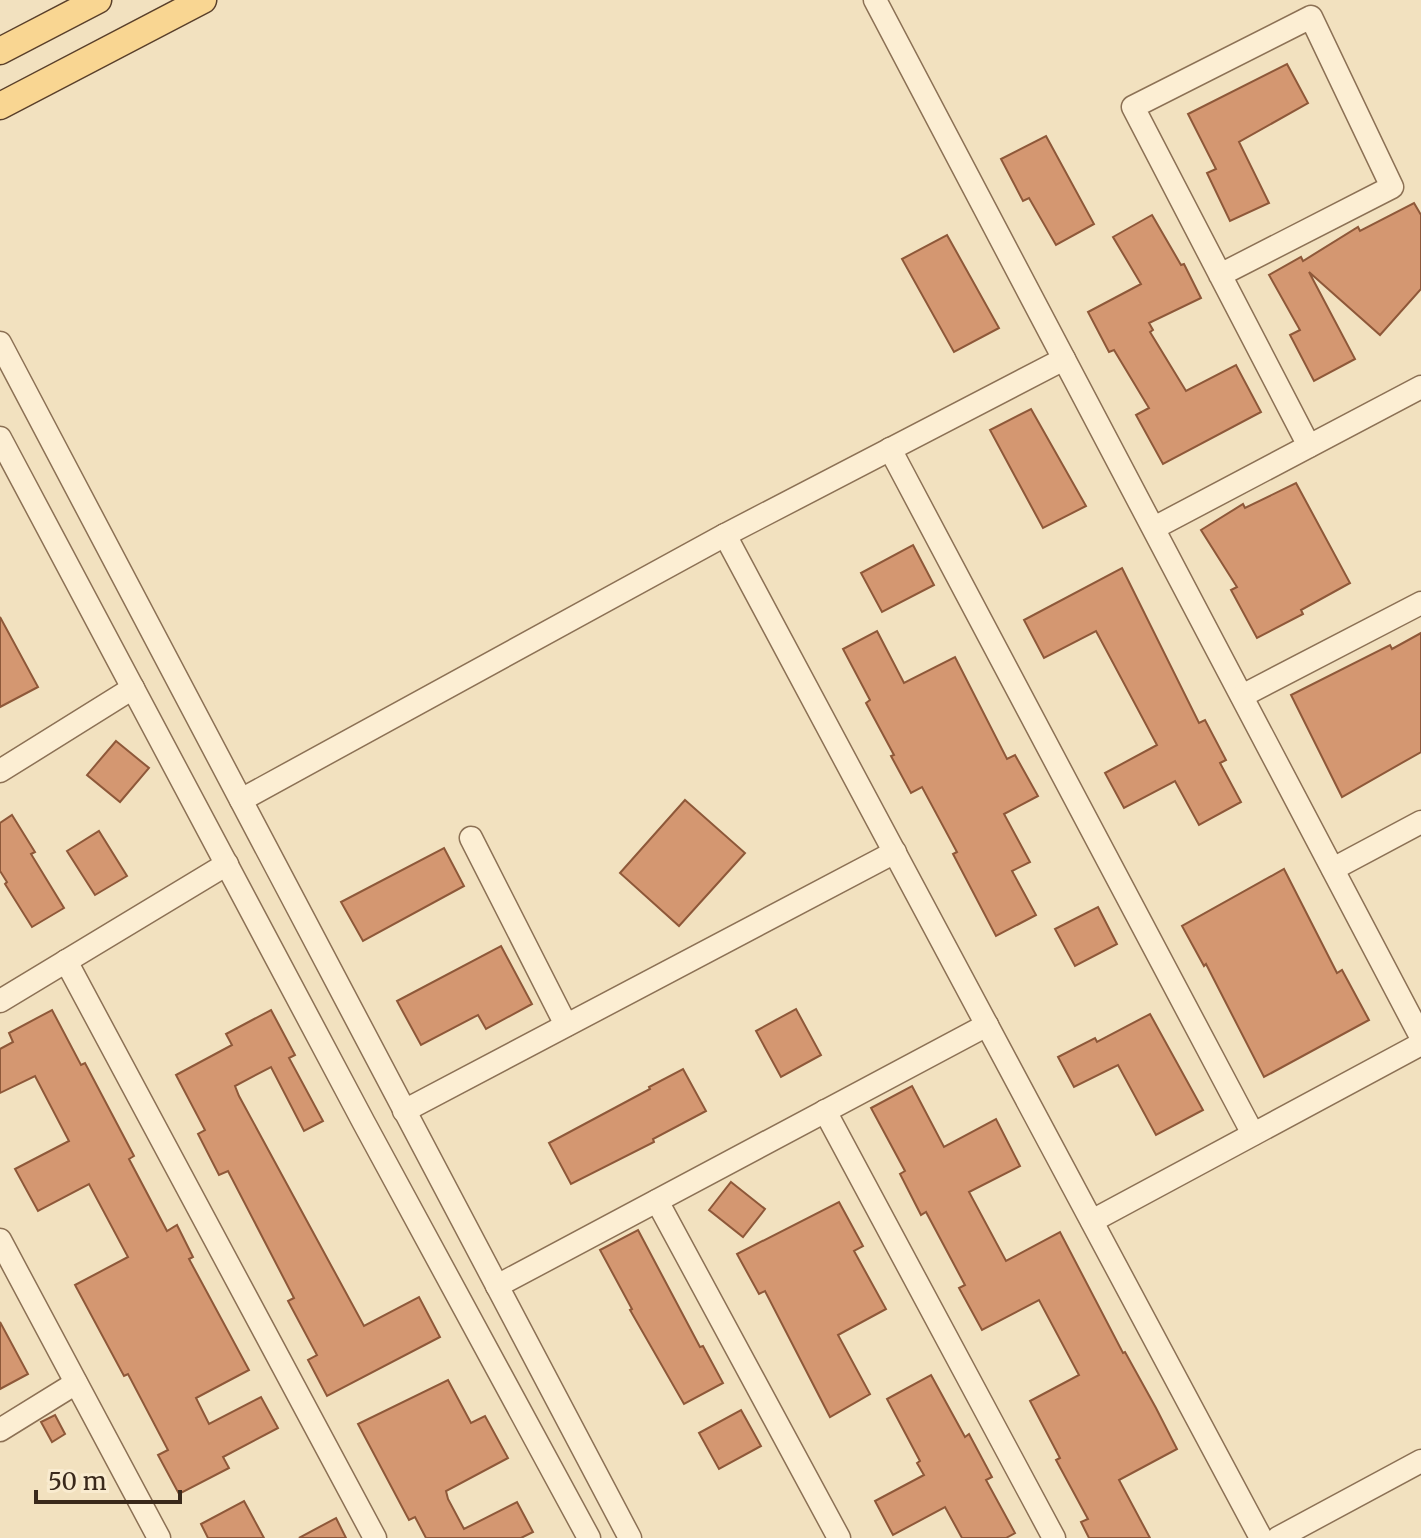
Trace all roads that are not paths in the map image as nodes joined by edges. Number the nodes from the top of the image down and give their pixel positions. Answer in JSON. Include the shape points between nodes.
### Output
{"nodes":[{"id":1,"x":98,"y":0,"type":"edge"},
{"id":2,"x":203,"y":0,"type":"edge"},
{"id":3,"x":875,"y":0,"type":"edge"},
{"id":4,"x":0,"y":51,"type":"edge"},
{"id":5,"x":0,"y":106,"type":"edge"},
{"id":6,"x":1220,"y":275,"type":"junction"},
{"id":7,"x":0,"y":343,"type":"edge"},
{"id":8,"x":1064,"y":359,"type":"junction"},
{"id":9,"x":1421,"y":387,"type":"edge"},
{"id":10,"x":0,"y":438,"type":"edge"},
{"id":11,"x":1309,"y":446,"type":"junction"},
{"id":12,"x":890,"y":449,"type":"junction"},
{"id":13,"x":1154,"y":528,"type":"junction"},
{"id":14,"x":725,"y":535,"type":"junction"},
{"id":15,"x":1421,"y":603,"type":"edge"},
{"id":16,"x":133,"y":688,"type":"junction"},
{"id":17,"x":1242,"y":696,"type":"junction"},
{"id":18,"x":2,"y":766,"type":"edge"},
{"id":19,"x":241,"y":800,"type":"junction"},
{"id":20,"x":1421,"y":822,"type":"edge"},
{"id":21,"x":471,"y":838,"type":"dead end"},
{"id":22,"x":895,"y":852,"type":"junction"},
{"id":23,"x":227,"y":864,"type":"junction"},
{"id":24,"x":1333,"y":869,"type":"junction"},
{"id":25,"x":66,"y":961,"type":"junction"},
{"id":26,"x":0,"y":1001,"type":"edge"},
{"id":27,"x":566,"y":1025,"type":"junction"},
{"id":28,"x":987,"y":1025,"type":"junction"},
{"id":29,"x":1421,"y":1037,"type":"edge"},
{"id":30,"x":1421,"y":1044,"type":"edge"},
{"id":31,"x":404,"y":1111,"type":"junction"},
{"id":32,"x":825,"y":1111,"type":"junction"},
{"id":33,"x":1253,"y":1134,"type":"junction"},
{"id":34,"x":657,"y":1201,"type":"junction"},
{"id":35,"x":1092,"y":1221,"type":"junction"},
{"id":36,"x":0,"y":1240,"type":"edge"},
{"id":37,"x":497,"y":1286,"type":"junction"},
{"id":38,"x":76,"y":1383,"type":"junction"},
{"id":39,"x":0,"y":1430,"type":"edge"},
{"id":40,"x":1419,"y":1468,"type":"edge"},
{"id":41,"x":159,"y":1538,"type":"edge"},
{"id":42,"x":375,"y":1538,"type":"edge"},
{"id":43,"x":589,"y":1538,"type":"edge"},
{"id":44,"x":630,"y":1538,"type":"edge"},
{"id":45,"x":839,"y":1538,"type":"edge"},
{"id":46,"x":1054,"y":1538,"type":"edge"},
{"id":47,"x":1261,"y":1538,"type":"edge"},
{"id":48,"x":1278,"y":1538,"type":"edge"}],
"edges":[{"from":1,"to":4,"type":"main road"},
{"from":2,"to":5,"type":"main road"},
{"from":3,"to":8,"type":"street"},
{"from":6,"to":6,"type":"street","via":[[1133,107],[1311,17],[1392,187]]},
{"from":6,"to":11,"type":"street"},
{"from":7,"to":19,"type":"street"},
{"from":8,"to":12,"type":"street"},
{"from":8,"to":13,"type":"street"},
{"from":9,"to":11,"type":"street"},
{"from":10,"to":16,"type":"street"},
{"from":11,"to":13,"type":"street"},
{"from":12,"to":14,"type":"street"},
{"from":12,"to":33,"type":"street"},
{"from":13,"to":17,"type":"street"},
{"from":14,"to":19,"type":"street"},
{"from":14,"to":22,"type":"street"},
{"from":15,"to":17,"type":"street"},
{"from":16,"to":18,"type":"street"},
{"from":16,"to":23,"type":"street"},
{"from":17,"to":24,"type":"street"},
{"from":19,"to":31,"type":"street"},
{"from":20,"to":24,"type":"street"},
{"from":21,"to":27,"type":"street"},
{"from":22,"to":27,"type":"street"},
{"from":22,"to":28,"type":"street"},
{"from":23,"to":25,"type":"street"},
{"from":23,"to":43,"type":"street"},
{"from":24,"to":29,"type":"street"},
{"from":25,"to":26,"type":"street"},
{"from":25,"to":42,"type":"street"},
{"from":27,"to":31,"type":"street"},
{"from":28,"to":32,"type":"street"},
{"from":28,"to":35,"type":"street"},
{"from":30,"to":33,"type":"street"},
{"from":31,"to":37,"type":"street"},
{"from":32,"to":34,"type":"street"},
{"from":32,"to":46,"type":"street"},
{"from":33,"to":35,"type":"street"},
{"from":34,"to":37,"type":"street"},
{"from":34,"to":45,"type":"street"},
{"from":35,"to":47,"type":"street"},
{"from":36,"to":38,"type":"street"},
{"from":37,"to":44,"type":"street"},
{"from":38,"to":39,"type":"street"},
{"from":38,"to":41,"type":"street"},
{"from":40,"to":48,"type":"street"}]}
